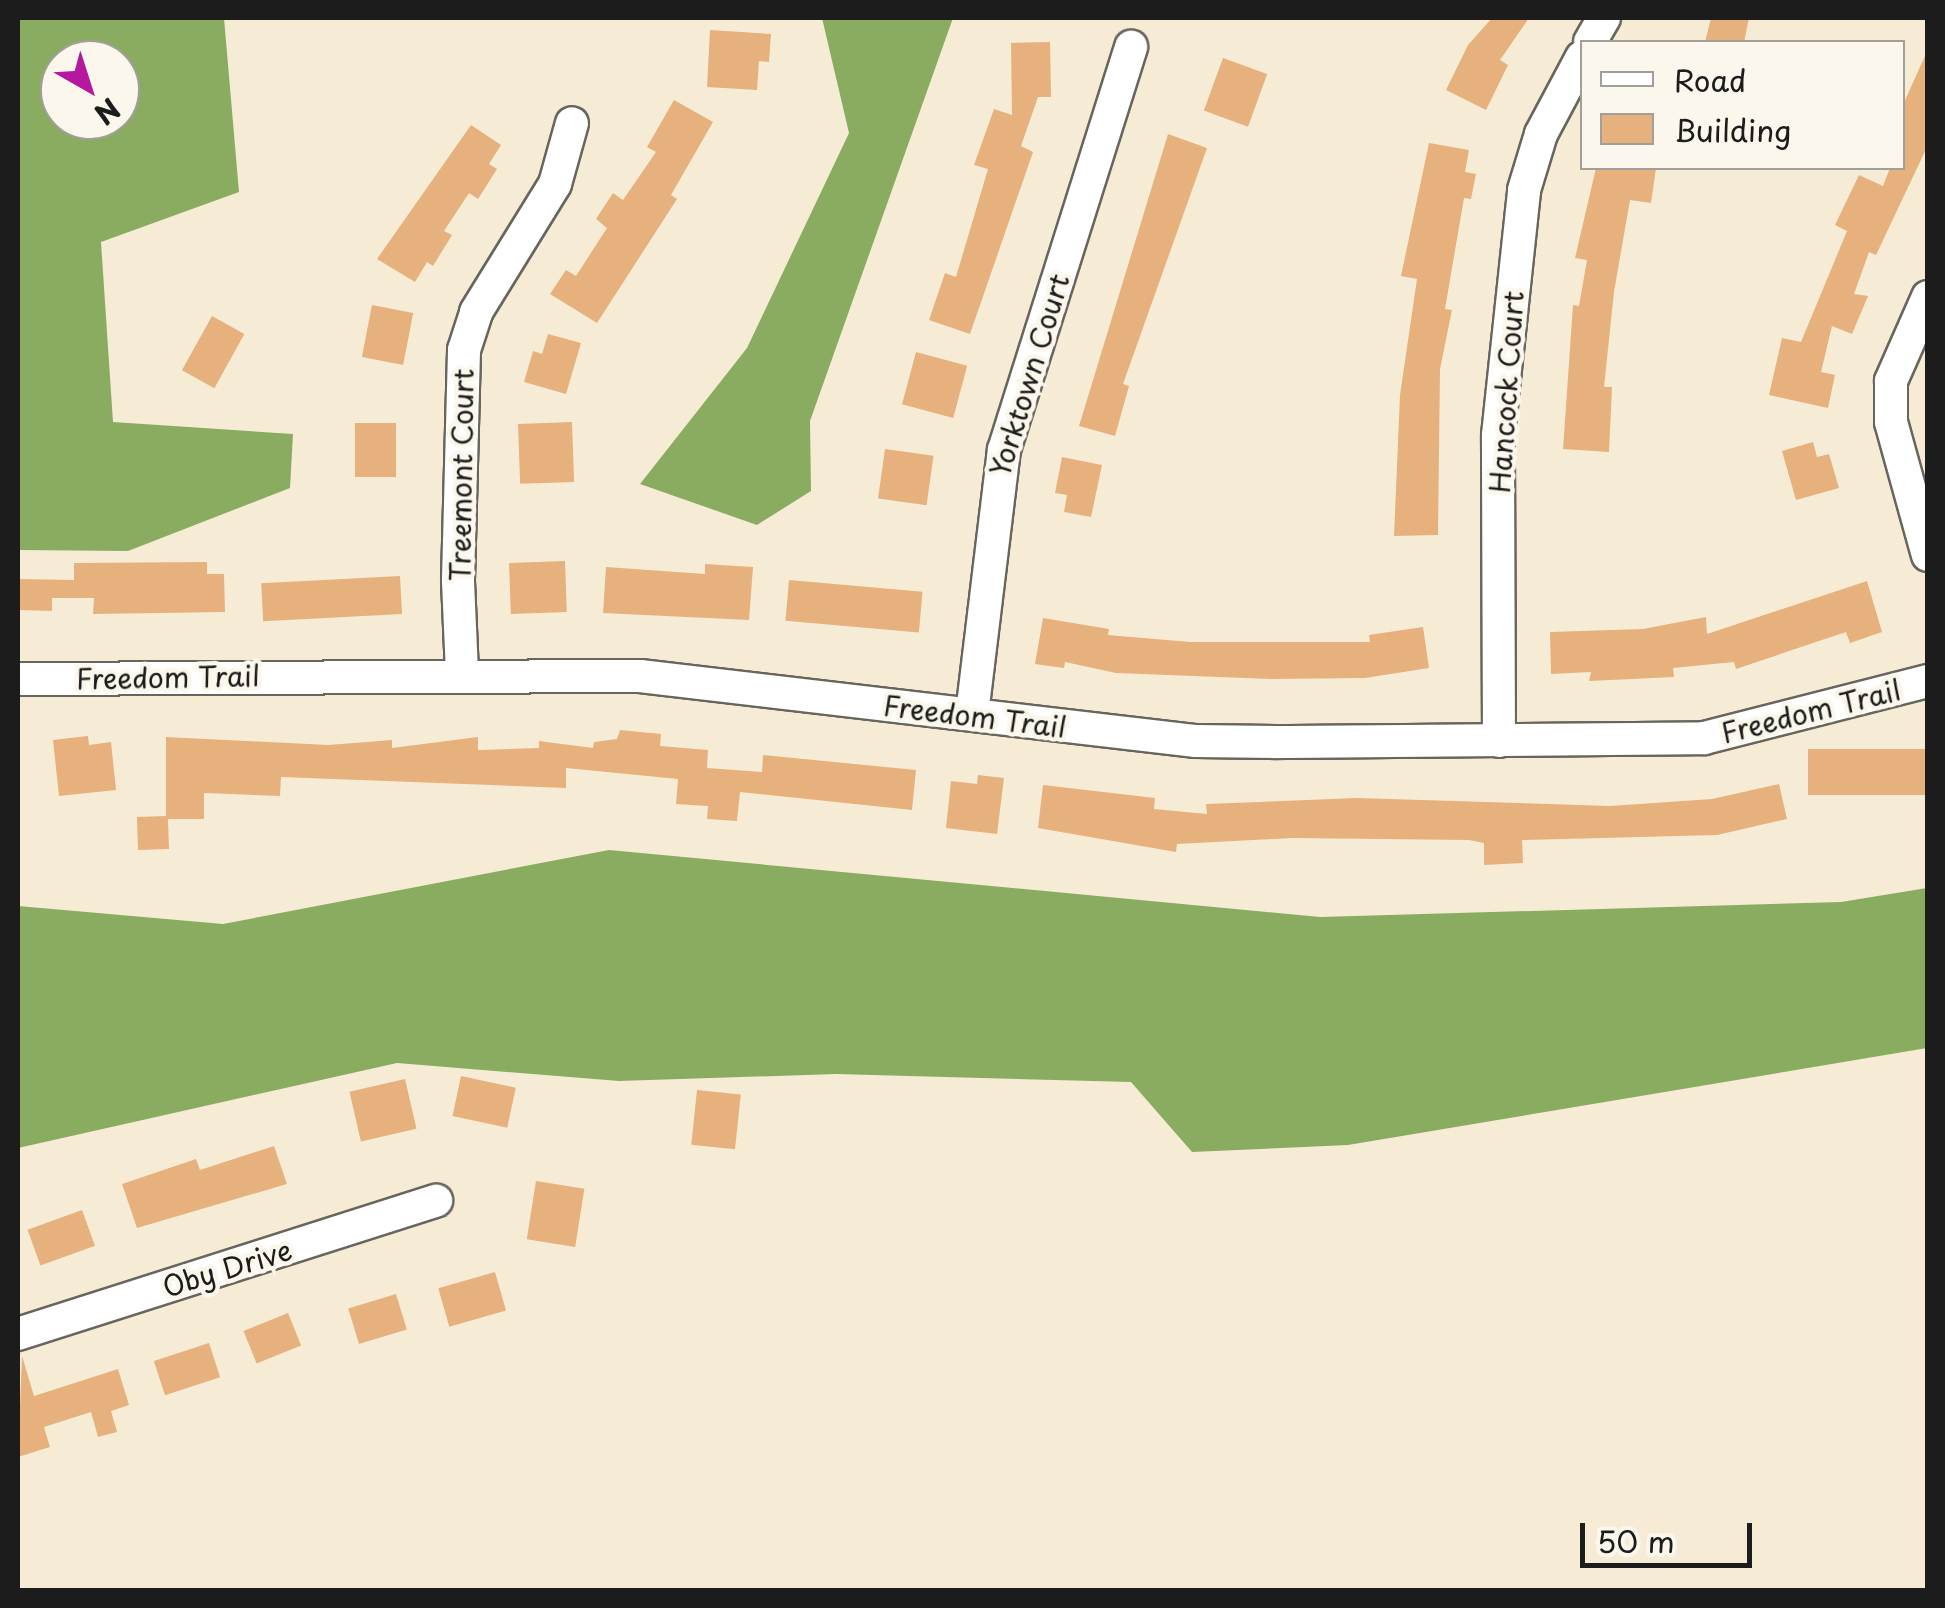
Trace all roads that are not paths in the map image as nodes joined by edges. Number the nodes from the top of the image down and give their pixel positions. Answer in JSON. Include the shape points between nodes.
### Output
{"nodes":[{"id":1,"x":1604,"y":18,"type":"edge"},
{"id":2,"x":1591,"y":40,"type":"edge"},
{"id":3,"x":1131,"y":46,"type":"dead end"},
{"id":4,"x":1580,"y":61,"type":"edge"},
{"id":5,"x":572,"y":123,"type":"dead end"},
{"id":6,"x":1928,"y":297,"type":"edge"},
{"id":7,"x":1928,"y":555,"type":"edge"},
{"id":8,"x":462,"y":673,"type":"junction"},
{"id":9,"x":18,"y":679,"type":"edge"},
{"id":10,"x":1928,"y":682,"type":"edge"},
{"id":11,"x":972,"y":714,"type":"junction"},
{"id":12,"x":1499,"y":742,"type":"junction"},
{"id":13,"x":436,"y":1202,"type":"dead end"},
{"id":14,"x":18,"y":1334,"type":"edge"}],
"edges":[{"from":1,"to":2,"type":"street"},
{"from":3,"to":11,"type":"street","name":"Yorktown Court","via":[[1004,450]]},
{"from":4,"to":12,"type":"street","name":"Hancock Court","via":[[1541,134],[1524,190],[1498,435]]},
{"from":5,"to":8,"type":"street","name":"Treemont Court","via":[[555,184],[476,312],[464,350]]},
{"from":6,"to":7,"type":"street","via":[[1891,381],[1891,408]]},
{"from":8,"to":9,"type":"street","name":"Freedom Trail"},
{"from":8,"to":11,"type":"street","name":"Freedom Trail","via":[[640,676]]},
{"from":10,"to":12,"type":"street","name":"Freedom Trail","via":[[1704,738]]},
{"from":11,"to":12,"type":"street","name":"Freedom Trail","via":[[1196,741]]},
{"from":13,"to":14,"type":"street","name":"Oby Drive"}]}
